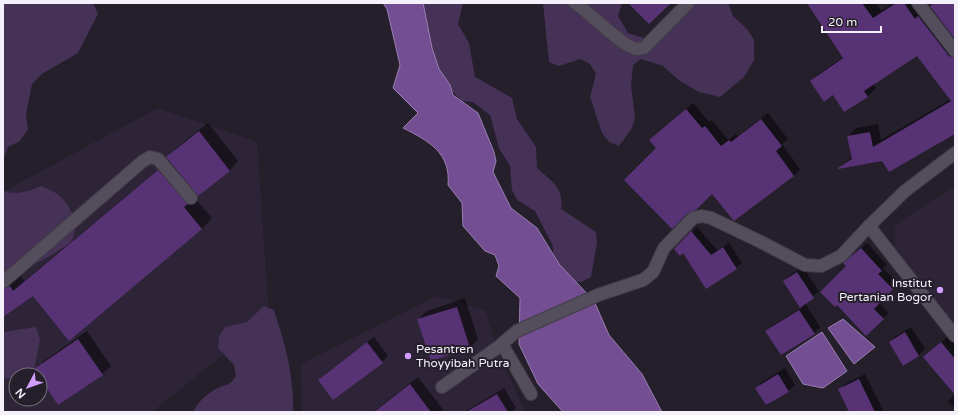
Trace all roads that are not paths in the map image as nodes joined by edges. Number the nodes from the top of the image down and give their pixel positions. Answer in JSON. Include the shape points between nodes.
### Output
{"nodes":[{"id":1,"x":575,"y":3,"type":"edge"},
{"id":2,"x":688,"y":3,"type":"edge"},
{"id":3,"x":918,"y":3,"type":"edge"},
{"id":4,"x":955,"y":51,"type":"edge"},
{"id":5,"x":955,"y":153,"type":"edge"},
{"id":6,"x":191,"y":198,"type":"dead end"},
{"id":7,"x":869,"y":226,"type":"junction"},
{"id":8,"x":3,"y":282,"type":"edge"},
{"id":9,"x":955,"y":336,"type":"edge"},
{"id":10,"x":502,"y":344,"type":"junction"},
{"id":11,"x":442,"y":387,"type":"dead end"},
{"id":12,"x":531,"y":394,"type":"dead end"}],
"edges":[{"from":1,"to":2,"type":"street","via":[[637,49],[644,48]]},
{"from":3,"to":4,"type":"street"},
{"from":5,"to":7,"type":"street","via":[[905,190]]},
{"from":6,"to":8,"type":"street","via":[[158,159],[150,157]]},
{"from":7,"to":9,"type":"street"},
{"from":7,"to":10,"type":"street","via":[[841,256],[821,266],[805,265],[711,218],[693,218],[664,248],[653,272],[643,280],[598,296],[517,331]]},
{"from":10,"to":11,"type":"street"},
{"from":10,"to":12,"type":"street"}]}
